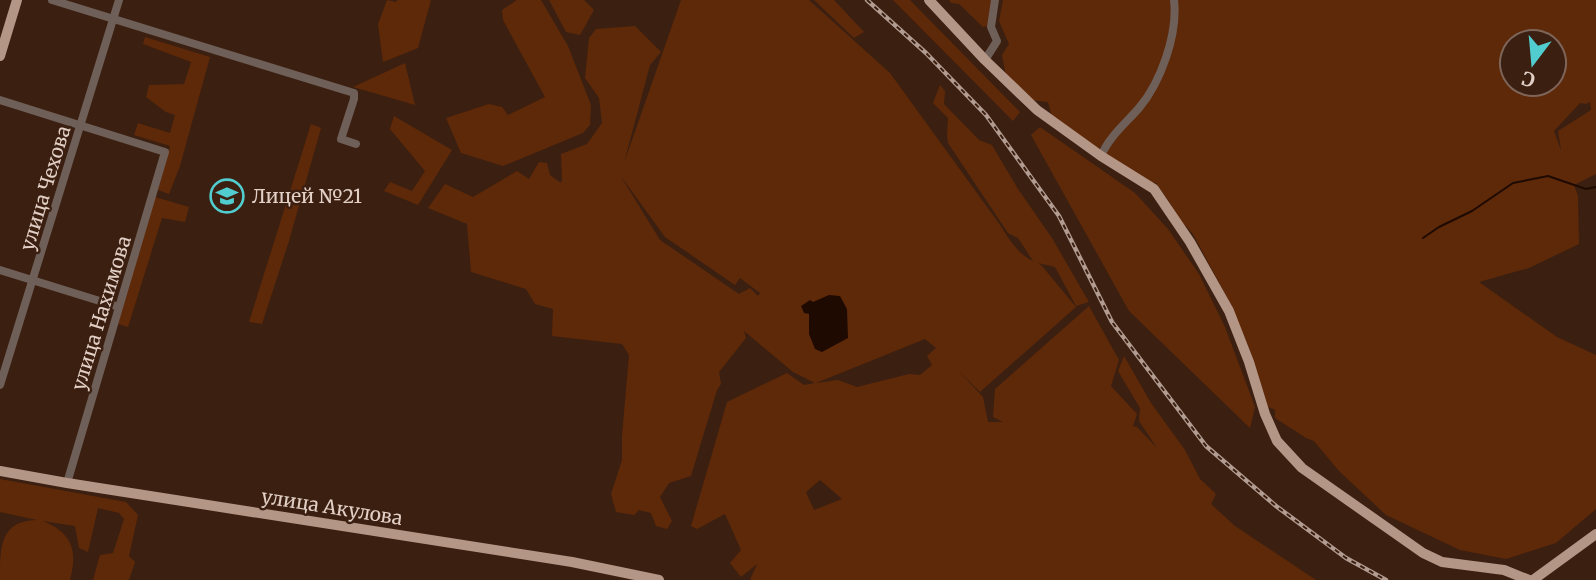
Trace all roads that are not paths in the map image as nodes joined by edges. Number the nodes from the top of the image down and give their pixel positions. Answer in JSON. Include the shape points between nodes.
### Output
{"nodes":[{"id":1,"x":16,"y":0,"type":"edge"},
{"id":2,"x":52,"y":0,"type":"edge"},
{"id":3,"x":119,"y":0,"type":"edge"},
{"id":4,"x":929,"y":0,"type":"edge"},
{"id":5,"x":995,"y":0,"type":"edge"},
{"id":6,"x":1174,"y":0,"type":"edge"},
{"id":7,"x":114,"y":19,"type":"junction"},
{"id":8,"x":0,"y":56,"type":"edge"},
{"id":9,"x":985,"y":60,"type":"junction"},
{"id":10,"x":0,"y":100,"type":"edge"},
{"id":11,"x":80,"y":127,"type":"junction"},
{"id":12,"x":356,"y":144,"type":"dead end"},
{"id":13,"x":1101,"y":156,"type":"junction"},
{"id":14,"x":0,"y":270,"type":"edge"},
{"id":15,"x":33,"y":281,"type":"junction"},
{"id":16,"x":119,"y":307,"type":"junction"},
{"id":17,"x":0,"y":385,"type":"edge"},
{"id":18,"x":0,"y":471,"type":"edge"},
{"id":19,"x":67,"y":483,"type":"junction"},
{"id":20,"x":1596,"y":534,"type":"edge"},
{"id":21,"x":659,"y":580,"type":"edge"},
{"id":22,"x":1531,"y":580,"type":"edge"}],
"edges":[{"from":1,"to":8,"type":"main road"},
{"from":2,"to":7,"type":"street"},
{"from":3,"to":7,"type":"street","name":"улица Чехова"},
{"from":4,"to":9,"type":"main road"},
{"from":5,"to":9,"type":"street","via":[[991,27],[997,41]]},
{"from":6,"to":13,"type":"street","via":[[1172,33],[1155,86]]},
{"from":7,"to":11,"type":"street","name":"улица Чехова"},
{"from":7,"to":12,"type":"street","via":[[354,93],[341,139]]},
{"from":9,"to":13,"type":"main road","via":[[1037,110]]},
{"from":10,"to":11,"type":"street"},
{"from":11,"to":15,"type":"street","name":"улица Чехова"},
{"from":11,"to":16,"type":"street","name":"улица Нахимова","via":[[165,152]]},
{"from":13,"to":22,"type":"main road","via":[[1154,189],[1190,242],[1229,312],[1277,441],[1302,468],[1423,553],[1442,562],[1504,570]]},
{"from":14,"to":15,"type":"street"},
{"from":15,"to":16,"type":"street"},
{"from":15,"to":17,"type":"street","name":"улица Чехова"},
{"from":16,"to":19,"type":"street","name":"улица Нахимова"},
{"from":18,"to":19,"type":"main road","name":"улица Акулова"},
{"from":19,"to":21,"type":"main road","name":"улица Акулова","via":[[572,562]]},
{"from":20,"to":22,"type":"main road"}]}
